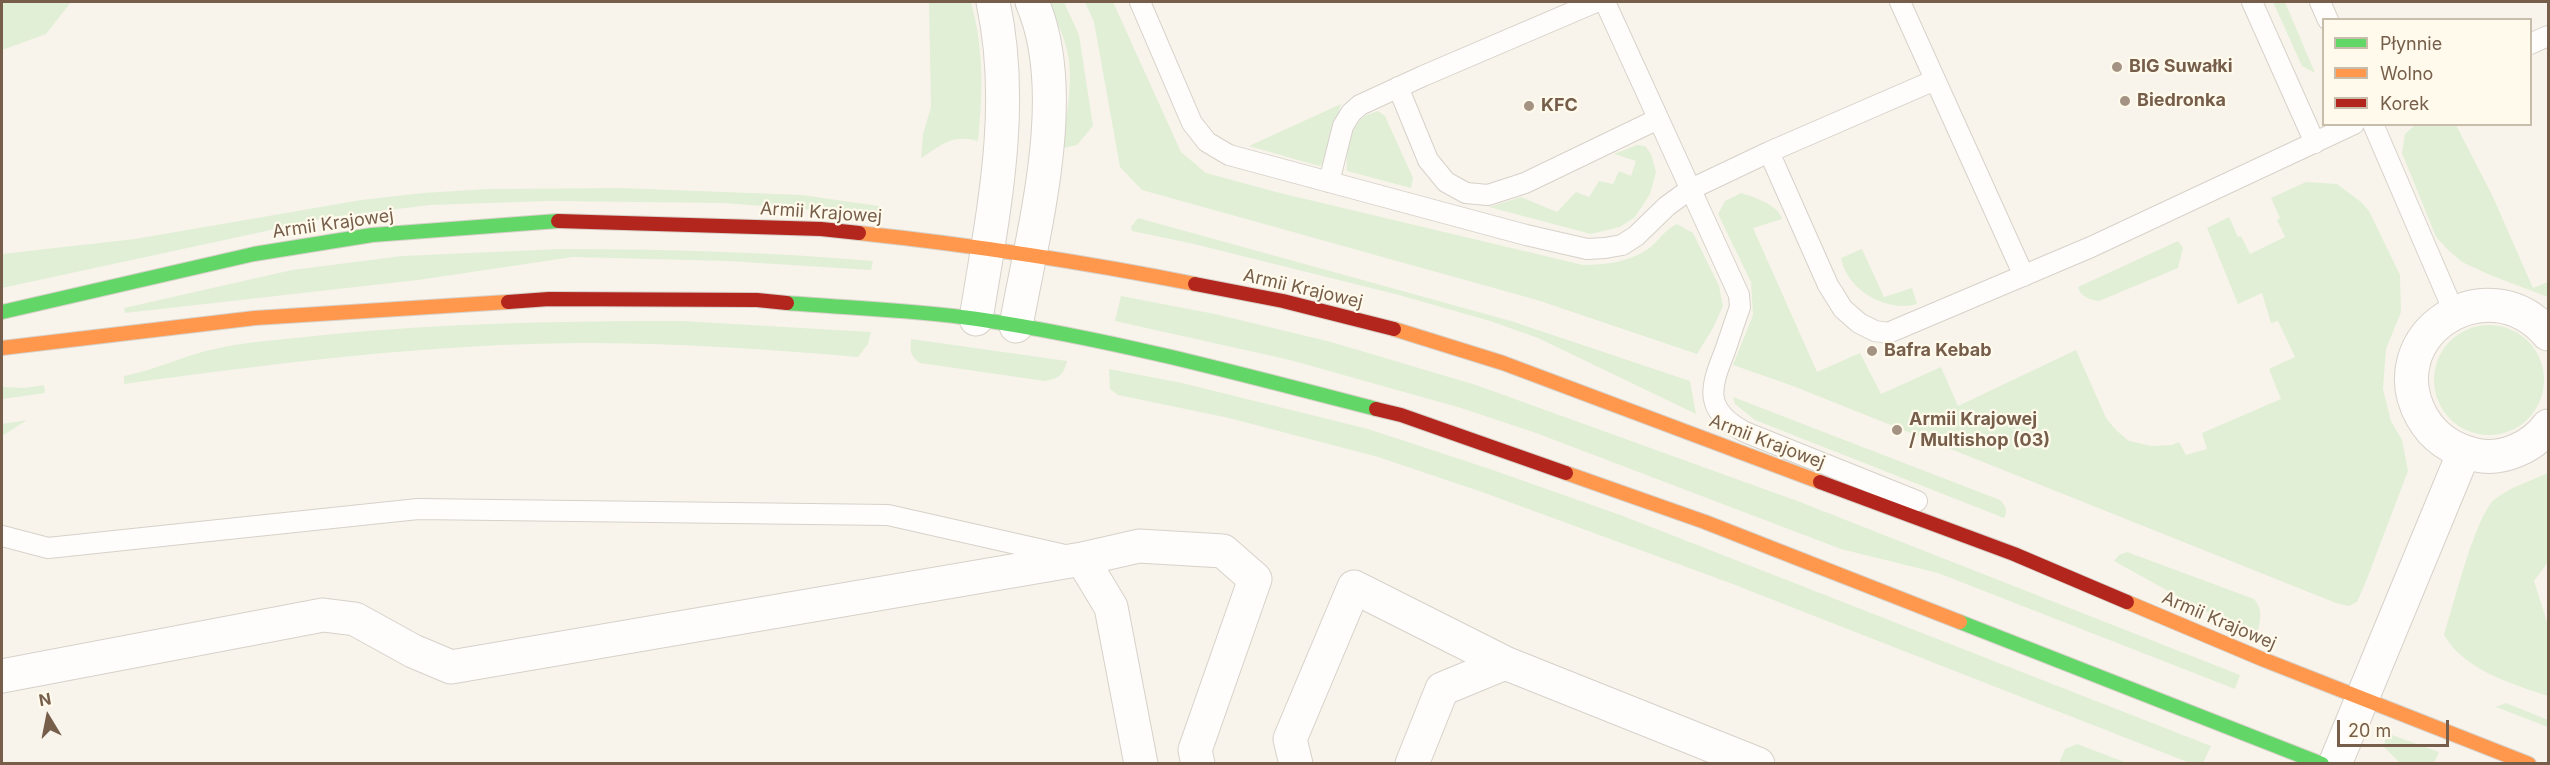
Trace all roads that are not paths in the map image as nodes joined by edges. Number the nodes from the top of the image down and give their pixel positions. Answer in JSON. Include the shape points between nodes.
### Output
{"nodes":[{"id":1,"x":993,"y":2,"type":"edge"},
{"id":2,"x":1032,"y":2,"type":"edge"},
{"id":3,"x":1140,"y":2,"type":"edge"},
{"id":4,"x":1596,"y":2,"type":"edge"},
{"id":5,"x":1605,"y":2,"type":"edge"},
{"id":6,"x":1900,"y":2,"type":"edge"},
{"id":7,"x":2252,"y":2,"type":"edge"},
{"id":8,"x":2320,"y":2,"type":"edge"},
{"id":9,"x":2327,"y":18,"type":"edge"},
{"id":10,"x":2548,"y":36,"type":"edge"},
{"id":11,"x":2532,"y":43,"type":"edge"},
{"id":12,"x":1935,"y":80,"type":"junction"},
{"id":13,"x":1398,"y":87,"type":"junction"},
{"id":14,"x":1658,"y":118,"type":"junction"},
{"id":15,"x":2350,"y":126,"type":"edge"},
{"id":16,"x":2374,"y":126,"type":"edge"},
{"id":17,"x":2315,"y":143,"type":"junction"},
{"id":18,"x":1769,"y":152,"type":"junction"},
{"id":19,"x":1329,"y":182,"type":"junction"},
{"id":20,"x":1689,"y":190,"type":"junction"},
{"id":21,"x":988,"y":248,"type":"junction"},
{"id":22,"x":1029,"y":254,"type":"junction"},
{"id":23,"x":2024,"y":276,"type":"junction"},
{"id":24,"x":2,"y":312,"type":"edge"},
{"id":25,"x":2454,"y":312,"type":"junction"},
{"id":26,"x":976,"y":319,"type":"junction"},
{"id":27,"x":1016,"y":326,"type":"junction"},
{"id":28,"x":2548,"y":334,"type":"edge"},
{"id":29,"x":2,"y":348,"type":"edge"},
{"id":30,"x":2548,"y":426,"type":"edge"},
{"id":31,"x":2464,"y":452,"type":"junction"},
{"id":32,"x":2,"y":536,"type":"edge"},
{"id":33,"x":2014,"y":554,"type":"junction"},
{"id":34,"x":1082,"y":559,"type":"junction"},
{"id":35,"x":1504,"y":663,"type":"junction"},
{"id":36,"x":2,"y":676,"type":"edge"},
{"id":37,"x":2362,"y":699,"type":"junction"},
{"id":38,"x":1141,"y":764,"type":"edge"},
{"id":39,"x":1198,"y":764,"type":"edge"},
{"id":40,"x":1296,"y":764,"type":"edge"},
{"id":41,"x":1412,"y":764,"type":"edge"},
{"id":42,"x":1758,"y":764,"type":"edge"},
{"id":43,"x":2322,"y":764,"type":"edge"},
{"id":44,"x":2335,"y":764,"type":"edge"},
{"id":45,"x":2529,"y":764,"type":"edge"}],
"edges":[{"from":1,"to":21,"type":"street","via":[[1003,54],[1003,131]]},
{"from":2,"to":22,"type":"street","via":[[1047,50],[1050,83],[1044,168]]},
{"from":3,"to":19,"type":"lane","via":[[1192,123],[1207,142],[1229,154]]},
{"from":4,"to":13,"type":"lane"},
{"from":5,"to":14,"type":"lane"},
{"from":6,"to":12,"type":"lane"},
{"from":7,"to":17,"type":"lane"},
{"from":8,"to":9,"type":"lane"},
{"from":10,"to":11,"type":"lane"},
{"from":12,"to":18,"type":"lane"},
{"from":12,"to":23,"type":"lane"},
{"from":13,"to":14,"type":"lane","via":[[1428,160],[1446,182],[1466,193],[1488,195],[1525,183]]},
{"from":13,"to":19,"type":"lane","via":[[1351,113],[1343,126]]},
{"from":14,"to":20,"type":"lane"},
{"from":15,"to":17,"type":"lane"},
{"from":16,"to":25,"type":"lane"},
{"from":17,"to":23,"type":"lane"},
{"from":18,"to":20,"type":"lane"},
{"from":18,"to":23,"type":"lane","via":[[1828,285],[1843,309],[1875,331],[1888,333]]},
{"from":19,"to":20,"type":"lane","via":[[1587,249],[1622,245]]},
{"from":20,"to":33,"type":"lane","via":[[1739,295],[1740,307],[1712,386],[1717,408],[1725,418],[1761,439],[1973,526]]},
{"from":21,"to":22,"type":"main road","name":"Armii Krajowej"},
{"from":21,"to":24,"type":"main road","name":"Armii Krajowej","via":[[822,229],[551,221],[372,235],[254,254]]},
{"from":21,"to":26,"type":"street"},
{"from":22,"to":27,"type":"street"},
{"from":22,"to":33,"type":"main road","name":"Armii Krajowej","via":[[1283,301],[1385,326],[1503,363]]},
{"from":25,"to":28,"type":"street","via":[[2494,304],[2533,318]]},
{"from":25,"to":31,"type":"street","via":[[2422,342],[2411,385],[2416,407],[2427,427],[2444,443]]},
{"from":26,"to":27,"type":"main road"},
{"from":26,"to":29,"type":"main road","via":[[757,300],[549,299],[255,318]]},
{"from":27,"to":43,"type":"main road","via":[[1190,361],[1401,415],[1705,522]]},
{"from":30,"to":31,"type":"street","via":[[2516,452],[2481,456]]},
{"from":31,"to":37,"type":"street"},
{"from":32,"to":34,"type":"lane","via":[[48,548],[418,509],[888,515]]},
{"from":33,"to":37,"type":"main road","name":"Armii Krajowej"},
{"from":34,"to":36,"type":"street","via":[[451,667],[355,619],[323,615]]},
{"from":34,"to":38,"type":"street","via":[[1111,607]]},
{"from":34,"to":39,"type":"street","via":[[1139,546],[1223,551],[1255,579],[1195,750]]},
{"from":35,"to":40,"type":"street","via":[[1354,587],[1290,739]]},
{"from":35,"to":41,"type":"street","via":[[1442,689]]},
{"from":35,"to":42,"type":"street"},
{"from":37,"to":44,"type":"street"},
{"from":37,"to":45,"type":"main road","name":"Armii Krajowej"}]}
